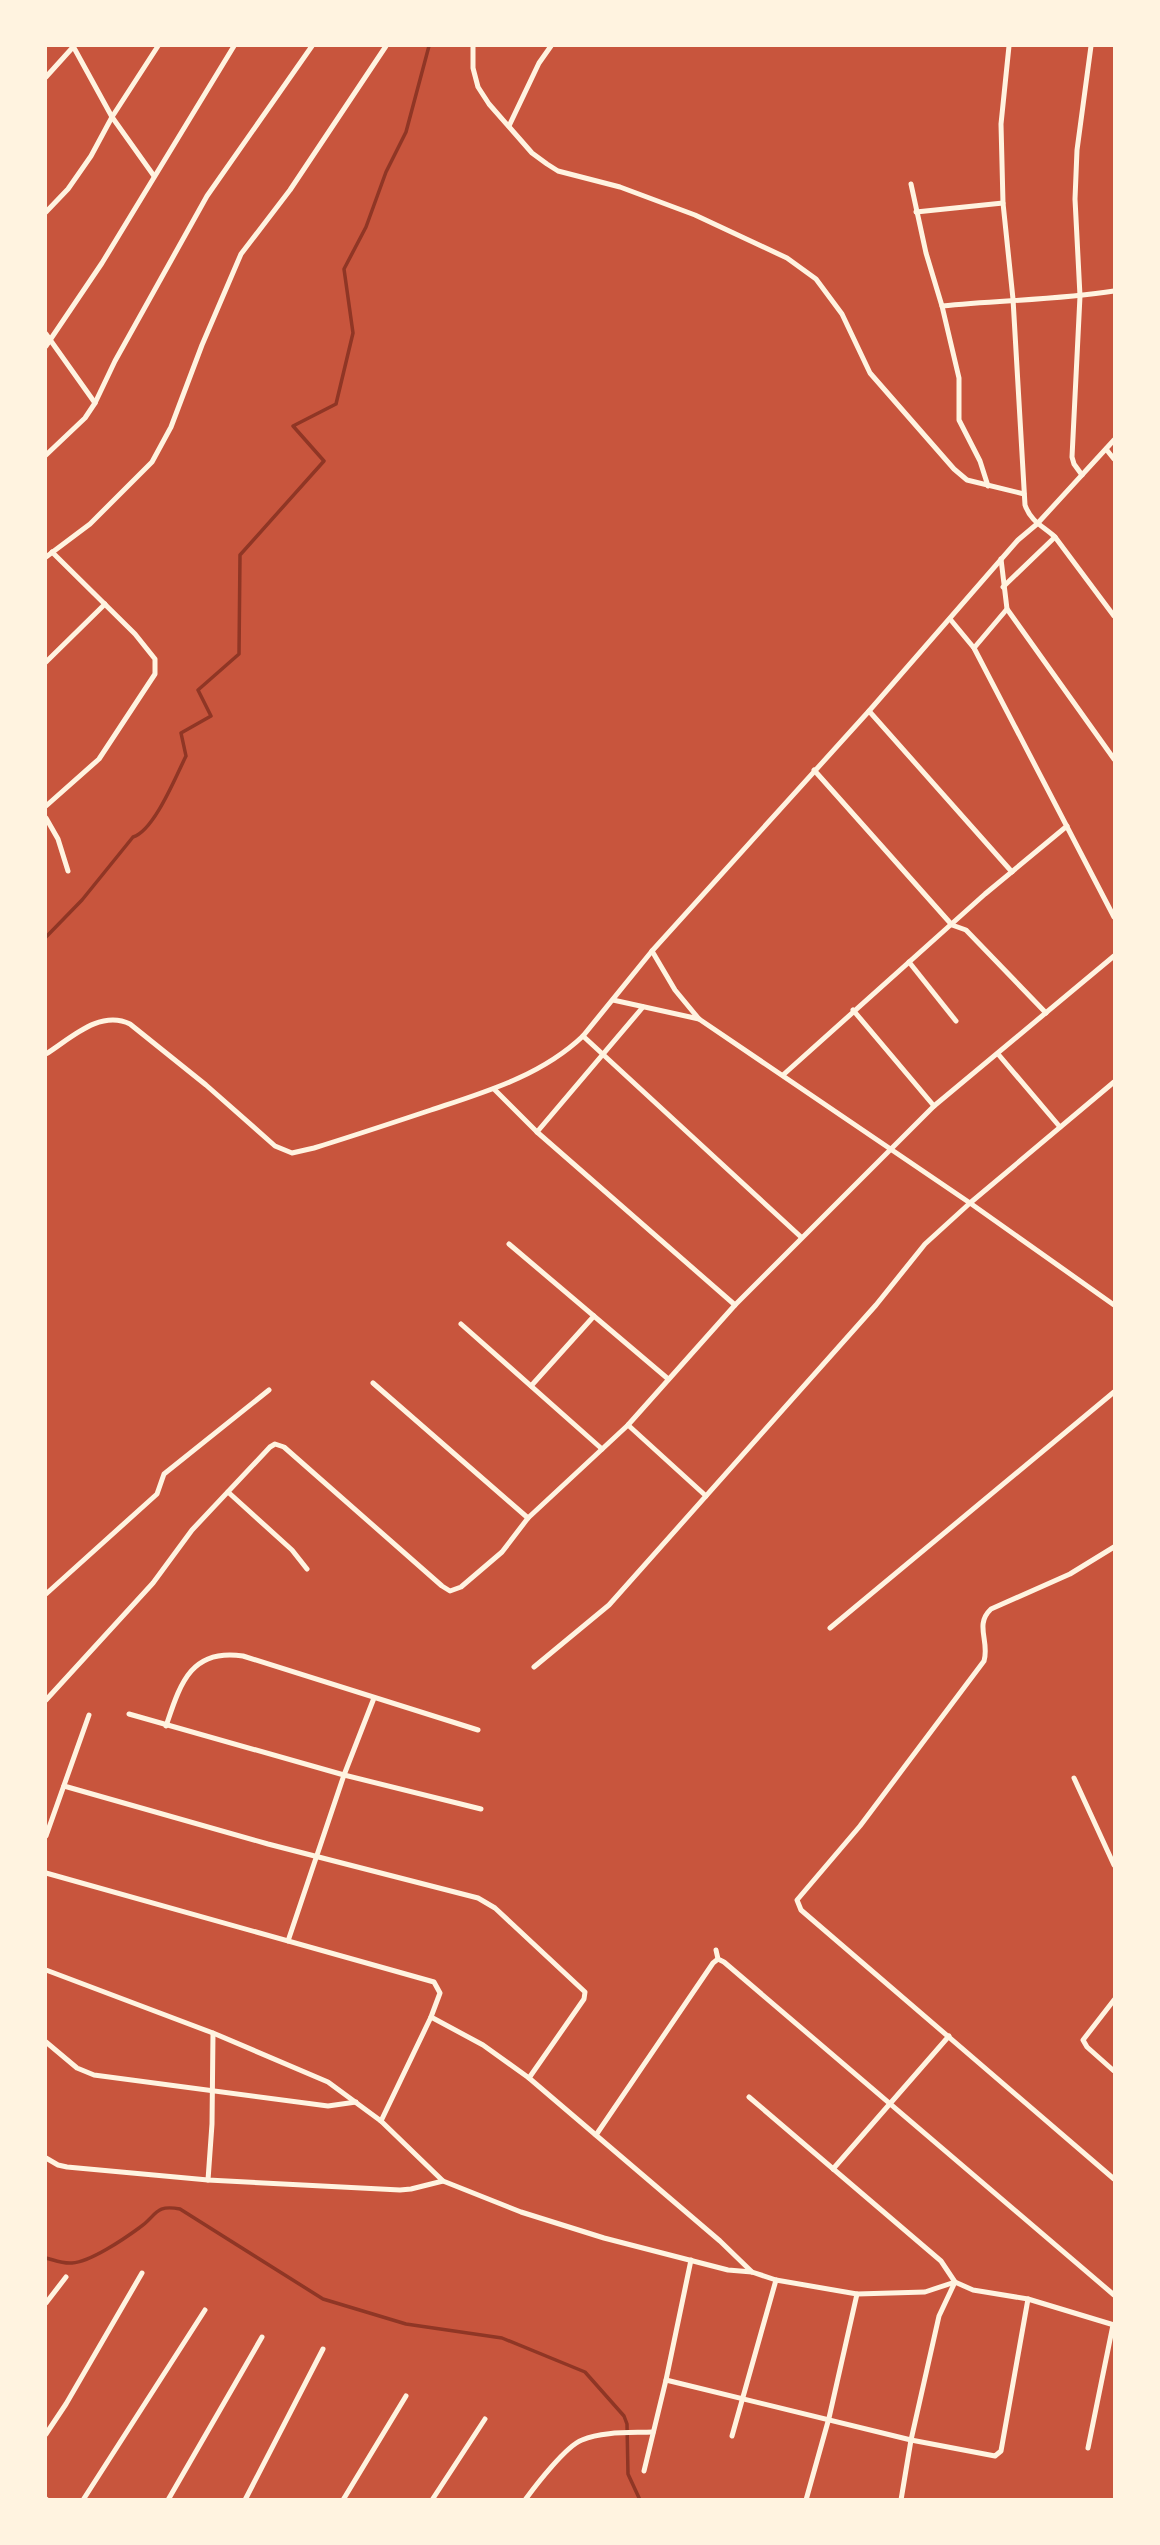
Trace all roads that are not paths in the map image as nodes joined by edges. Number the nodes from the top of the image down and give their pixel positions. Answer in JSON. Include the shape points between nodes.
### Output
{"nodes":[{"id":1,"x":73,"y":46,"type":"edge"},
{"id":2,"x":158,"y":46,"type":"edge"},
{"id":3,"x":234,"y":46,"type":"edge"},
{"id":4,"x":312,"y":46,"type":"edge"},
{"id":5,"x":386,"y":46,"type":"edge"},
{"id":6,"x":473,"y":46,"type":"edge"},
{"id":7,"x":551,"y":46,"type":"edge"},
{"id":8,"x":1009,"y":46,"type":"edge"},
{"id":9,"x":1091,"y":46,"type":"edge"},
{"id":10,"x":46,"y":77,"type":"edge"},
{"id":11,"x":112,"y":117,"type":"junction"},
{"id":12,"x":509,"y":126,"type":"junction"},
{"id":13,"x":154,"y":177,"type":"junction"},
{"id":14,"x":911,"y":184,"type":"dead end"},
{"id":15,"x":1003,"y":203,"type":"junction"},
{"id":16,"x":46,"y":212,"type":"edge"},
{"id":17,"x":916,"y":212,"type":"junction"},
{"id":18,"x":1115,"y":291,"type":"edge"},
{"id":19,"x":1080,"y":296,"type":"junction"},
{"id":20,"x":1013,"y":299,"type":"junction"},
{"id":21,"x":942,"y":306,"type":"junction"},
{"id":22,"x":46,"y":334,"type":"edge"},
{"id":23,"x":48,"y":344,"type":"edge"},
{"id":24,"x":95,"y":403,"type":"junction"},
{"id":25,"x":1115,"y":440,"type":"edge"},
{"id":26,"x":1106,"y":449,"type":"junction"},
{"id":27,"x":46,"y":454,"type":"edge"},
{"id":28,"x":1115,"y":459,"type":"edge"},
{"id":29,"x":1082,"y":475,"type":"junction"},
{"id":30,"x":988,"y":486,"type":"junction"},
{"id":31,"x":1024,"y":494,"type":"junction"},
{"id":32,"x":1037,"y":524,"type":"junction"},
{"id":33,"x":1055,"y":537,"type":"junction"},
{"id":34,"x":52,"y":552,"type":"junction"},
{"id":35,"x":46,"y":557,"type":"edge"},
{"id":36,"x":1001,"y":559,"type":"junction"},
{"id":37,"x":1003,"y":587,"type":"junction"},
{"id":38,"x":106,"y":604,"type":"junction"},
{"id":39,"x":1007,"y":609,"type":"junction"},
{"id":40,"x":1115,"y":616,"type":"edge"},
{"id":41,"x":950,"y":619,"type":"junction"},
{"id":42,"x":974,"y":648,"type":"junction"},
{"id":43,"x":46,"y":662,"type":"edge"},
{"id":44,"x":869,"y":711,"type":"junction"},
{"id":45,"x":1115,"y":759,"type":"edge"},
{"id":46,"x":814,"y":770,"type":"junction"},
{"id":47,"x":46,"y":806,"type":"edge"},
{"id":48,"x":46,"y":818,"type":"edge"},
{"id":49,"x":1067,"y":826,"type":"junction"},
{"id":50,"x":68,"y":871,"type":"dead end"},
{"id":51,"x":1012,"y":872,"type":"junction"},
{"id":52,"x":1115,"y":917,"type":"edge"},
{"id":53,"x":952,"y":925,"type":"junction"},
{"id":54,"x":652,"y":951,"type":"junction"},
{"id":55,"x":1115,"y":956,"type":"edge"},
{"id":56,"x":909,"y":962,"type":"junction"},
{"id":57,"x":613,"y":999,"type":"junction"},
{"id":58,"x":643,"y":1007,"type":"junction"},
{"id":59,"x":853,"y":1010,"type":"junction"},
{"id":60,"x":1046,"y":1013,"type":"junction"},
{"id":61,"x":699,"y":1019,"type":"junction"},
{"id":62,"x":956,"y":1021,"type":"dead end"},
{"id":63,"x":583,"y":1036,"type":"junction"},
{"id":64,"x":604,"y":1053,"type":"junction"},
{"id":65,"x":46,"y":1054,"type":"edge"},
{"id":66,"x":998,"y":1054,"type":"junction"},
{"id":67,"x":783,"y":1074,"type":"junction"},
{"id":68,"x":1115,"y":1082,"type":"edge"},
{"id":69,"x":494,"y":1089,"type":"junction"},
{"id":70,"x":934,"y":1106,"type":"junction"},
{"id":71,"x":1060,"y":1127,"type":"junction"},
{"id":72,"x":537,"y":1132,"type":"junction"},
{"id":73,"x":890,"y":1149,"type":"junction"},
{"id":74,"x":970,"y":1203,"type":"junction"},
{"id":75,"x":801,"y":1237,"type":"junction"},
{"id":76,"x":509,"y":1244,"type":"dead end"},
{"id":77,"x":735,"y":1305,"type":"junction"},
{"id":78,"x":1115,"y":1305,"type":"edge"},
{"id":79,"x":594,"y":1316,"type":"junction"},
{"id":80,"x":461,"y":1324,"type":"dead end"},
{"id":81,"x":667,"y":1378,"type":"junction"},
{"id":82,"x":373,"y":1383,"type":"dead end"},
{"id":83,"x":531,"y":1386,"type":"junction"},
{"id":84,"x":269,"y":1390,"type":"dead end"},
{"id":85,"x":1115,"y":1392,"type":"edge"},
{"id":86,"x":628,"y":1425,"type":"junction"},
{"id":87,"x":602,"y":1450,"type":"junction"},
{"id":88,"x":228,"y":1492,"type":"junction"},
{"id":89,"x":706,"y":1496,"type":"junction"},
{"id":90,"x":528,"y":1518,"type":"junction"},
{"id":91,"x":1115,"y":1547,"type":"edge"},
{"id":92,"x":307,"y":1569,"type":"dead end"},
{"id":93,"x":46,"y":1594,"type":"edge"},
{"id":94,"x":830,"y":1628,"type":"dead end"},
{"id":95,"x":534,"y":1667,"type":"dead end"},
{"id":96,"x":374,"y":1698,"type":"junction"},
{"id":97,"x":46,"y":1700,"type":"edge"},
{"id":98,"x":129,"y":1714,"type":"dead end"},
{"id":99,"x":89,"y":1715,"type":"dead end"},
{"id":100,"x":166,"y":1726,"type":"junction"},
{"id":101,"x":478,"y":1730,"type":"dead end"},
{"id":102,"x":344,"y":1775,"type":"junction"},
{"id":103,"x":1074,"y":1778,"type":"dead end"},
{"id":104,"x":64,"y":1786,"type":"junction"},
{"id":105,"x":481,"y":1809,"type":"dead end"},
{"id":106,"x":46,"y":1836,"type":"edge"},
{"id":107,"x":316,"y":1857,"type":"junction"},
{"id":108,"x":1115,"y":1865,"type":"edge"},
{"id":109,"x":46,"y":1873,"type":"edge"},
{"id":110,"x":288,"y":1941,"type":"junction"},
{"id":111,"x":716,"y":1950,"type":"dead end"},
{"id":112,"x":718,"y":1959,"type":"junction"},
{"id":113,"x":46,"y":1970,"type":"edge"},
{"id":114,"x":1115,"y":2000,"type":"edge"},
{"id":115,"x":431,"y":2017,"type":"junction"},
{"id":116,"x":213,"y":2033,"type":"junction"},
{"id":117,"x":949,"y":2036,"type":"junction"},
{"id":118,"x":46,"y":2042,"type":"edge"},
{"id":119,"x":1115,"y":2071,"type":"edge"},
{"id":120,"x":529,"y":2078,"type":"junction"},
{"id":121,"x":212,"y":2089,"type":"junction"},
{"id":122,"x":749,"y":2097,"type":"dead end"},
{"id":123,"x":356,"y":2102,"type":"junction"},
{"id":124,"x":890,"y":2103,"type":"junction"},
{"id":125,"x":382,"y":2121,"type":"junction"},
{"id":126,"x":596,"y":2135,"type":"junction"},
{"id":127,"x":46,"y":2158,"type":"edge"},
{"id":128,"x":833,"y":2169,"type":"junction"},
{"id":129,"x":1115,"y":2179,"type":"edge"},
{"id":130,"x":208,"y":2180,"type":"junction"},
{"id":131,"x":443,"y":2182,"type":"junction"},
{"id":132,"x":691,"y":2260,"type":"junction"},
{"id":133,"x":752,"y":2272,"type":"junction"},
{"id":134,"x":142,"y":2273,"type":"dead end"},
{"id":135,"x":65,"y":2277,"type":"dead end"},
{"id":136,"x":776,"y":2280,"type":"junction"},
{"id":137,"x":955,"y":2283,"type":"junction"},
{"id":138,"x":857,"y":2294,"type":"junction"},
{"id":139,"x":1115,"y":2295,"type":"edge"},
{"id":140,"x":1028,"y":2299,"type":"junction"},
{"id":141,"x":46,"y":2302,"type":"edge"},
{"id":142,"x":205,"y":2310,"type":"dead end"},
{"id":143,"x":1114,"y":2325,"type":"edge"},
{"id":144,"x":262,"y":2337,"type":"dead end"},
{"id":145,"x":323,"y":2349,"type":"dead end"},
{"id":146,"x":666,"y":2379,"type":"junction"},
{"id":147,"x":406,"y":2396,"type":"dead end"},
{"id":148,"x":744,"y":2398,"type":"junction"},
{"id":149,"x":485,"y":2418,"type":"dead end"},
{"id":150,"x":830,"y":2418,"type":"junction"},
{"id":151,"x":653,"y":2432,"type":"junction"},
{"id":152,"x":46,"y":2434,"type":"edge"},
{"id":153,"x":732,"y":2436,"type":"dead end"},
{"id":154,"x":911,"y":2440,"type":"junction"},
{"id":155,"x":1088,"y":2448,"type":"dead end"},
{"id":156,"x":644,"y":2471,"type":"dead end"},
{"id":157,"x":83,"y":2500,"type":"edge"},
{"id":158,"x":168,"y":2500,"type":"edge"},
{"id":159,"x":245,"y":2500,"type":"edge"},
{"id":160,"x":343,"y":2500,"type":"edge"},
{"id":161,"x":432,"y":2500,"type":"edge"},
{"id":162,"x":524,"y":2500,"type":"edge"},
{"id":163,"x":806,"y":2500,"type":"edge"},
{"id":164,"x":901,"y":2500,"type":"edge"}],
"edges":[{"from":1,"to":10,"type":"street"},
{"from":1,"to":11,"type":"street"},
{"from":2,"to":11,"type":"street"},
{"from":3,"to":13,"type":"street"},
{"from":4,"to":24,"type":"street","via":[[207,195]]},
{"from":5,"to":34,"type":"street","via":[[241,254],[152,463],[90,524]]},
{"from":6,"to":12,"type":"street","via":[[478,87]]},
{"from":7,"to":12,"type":"street"},
{"from":8,"to":15,"type":"street","via":[[1001,124]]},
{"from":9,"to":19,"type":"street","via":[[1077,150]]},
{"from":11,"to":13,"type":"street"},
{"from":11,"to":16,"type":"street","via":[[91,156]]},
{"from":12,"to":30,"type":"street","via":[[532,153],[558,171],[672,206],[796,263],[829,294],[870,373],[895,404],[961,477]]},
{"from":13,"to":23,"type":"street"},
{"from":14,"to":17,"type":"street"},
{"from":15,"to":17,"type":"street"},
{"from":15,"to":20,"type":"street"},
{"from":17,"to":21,"type":"street"},
{"from":18,"to":19,"type":"street"},
{"from":19,"to":20,"type":"street"},
{"from":19,"to":29,"type":"street","via":[[1072,457]]},
{"from":20,"to":21,"type":"street"},
{"from":20,"to":31,"type":"street"},
{"from":21,"to":30,"type":"street","via":[[960,378],[960,424]]},
{"from":22,"to":23,"type":"street"},
{"from":23,"to":24,"type":"street"},
{"from":24,"to":27,"type":"street"},
{"from":25,"to":26,"type":"street"},
{"from":26,"to":28,"type":"street"},
{"from":26,"to":29,"type":"street"},
{"from":29,"to":32,"type":"street"},
{"from":30,"to":31,"type":"street"},
{"from":31,"to":32,"type":"street","via":[[1027,510]]},
{"from":32,"to":33,"type":"street"},
{"from":32,"to":36,"type":"street"},
{"from":33,"to":37,"type":"street"},
{"from":33,"to":40,"type":"street"},
{"from":34,"to":35,"type":"street"},
{"from":34,"to":38,"type":"street"},
{"from":36,"to":37,"type":"street"},
{"from":36,"to":41,"type":"street"},
{"from":37,"to":39,"type":"street"},
{"from":38,"to":43,"type":"street"},
{"from":38,"to":47,"type":"street","via":[[155,659],[155,674],[99,760]]},
{"from":39,"to":42,"type":"street"},
{"from":39,"to":45,"type":"street"},
{"from":41,"to":42,"type":"street"},
{"from":41,"to":44,"type":"street"},
{"from":42,"to":49,"type":"street"},
{"from":44,"to":46,"type":"street"},
{"from":44,"to":51,"type":"street"},
{"from":46,"to":53,"type":"street"},
{"from":46,"to":54,"type":"street"},
{"from":48,"to":50,"type":"street"},
{"from":49,"to":51,"type":"street"},
{"from":49,"to":52,"type":"street"},
{"from":51,"to":53,"type":"street"},
{"from":53,"to":56,"type":"street"},
{"from":53,"to":60,"type":"street","via":[[966,930]]},
{"from":54,"to":57,"type":"street"},
{"from":54,"to":61,"type":"street"},
{"from":55,"to":60,"type":"street"},
{"from":56,"to":59,"type":"street"},
{"from":56,"to":62,"type":"street"},
{"from":57,"to":58,"type":"street"},
{"from":57,"to":63,"type":"street"},
{"from":58,"to":61,"type":"street"},
{"from":58,"to":64,"type":"street"},
{"from":59,"to":67,"type":"street"},
{"from":59,"to":70,"type":"street"},
{"from":60,"to":66,"type":"street"},
{"from":61,"to":67,"type":"street"},
{"from":63,"to":64,"type":"street"},
{"from":63,"to":69,"type":"street","via":[[544,1066]]},
{"from":64,"to":72,"type":"street"},
{"from":64,"to":75,"type":"street"},
{"from":65,"to":69,"type":"street","via":[[101,1020],[121,1019],[275,1146],[292,1153]]},
{"from":66,"to":70,"type":"street"},
{"from":66,"to":71,"type":"street"},
{"from":67,"to":73,"type":"street"},
{"from":68,"to":71,"type":"street"},
{"from":69,"to":72,"type":"street"},
{"from":70,"to":73,"type":"street"},
{"from":71,"to":74,"type":"street"},
{"from":72,"to":77,"type":"street"},
{"from":73,"to":74,"type":"street"},
{"from":73,"to":75,"type":"street"},
{"from":74,"to":78,"type":"street"},
{"from":74,"to":89,"type":"street","via":[[919,1250]]},
{"from":75,"to":77,"type":"street"},
{"from":76,"to":79,"type":"street"},
{"from":77,"to":81,"type":"street"},
{"from":79,"to":81,"type":"street"},
{"from":79,"to":83,"type":"street"},
{"from":80,"to":83,"type":"street"},
{"from":81,"to":86,"type":"street"},
{"from":82,"to":90,"type":"street"},
{"from":83,"to":87,"type":"street"},
{"from":84,"to":93,"type":"street","via":[[164,1474],[157,1494]]},
{"from":85,"to":94,"type":"street"},
{"from":86,"to":87,"type":"street"},
{"from":86,"to":89,"type":"street"},
{"from":87,"to":90,"type":"street"},
{"from":88,"to":90,"type":"street","via":[[270,1447],[279,1445],[450,1591],[502,1552]]},
{"from":88,"to":92,"type":"street"},
{"from":88,"to":97,"type":"street"},
{"from":89,"to":95,"type":"street","via":[[609,1605]]},
{"from":91,"to":117,"type":"street","via":[[985,1614],[981,1621],[984,1661],[797,1905]]},
{"from":96,"to":100,"type":"street","via":[[226,1653],[199,1663],[187,1675]]},
{"from":96,"to":101,"type":"street"},
{"from":96,"to":102,"type":"street"},
{"from":98,"to":100,"type":"street"},
{"from":99,"to":104,"type":"street"},
{"from":100,"to":102,"type":"street"},
{"from":102,"to":105,"type":"street"},
{"from":102,"to":107,"type":"street"},
{"from":103,"to":108,"type":"street"},
{"from":104,"to":106,"type":"street"},
{"from":104,"to":107,"type":"street"},
{"from":107,"to":110,"type":"street"},
{"from":107,"to":120,"type":"street","via":[[486,1901],[583,1989],[584,1999]]},
{"from":109,"to":110,"type":"street"},
{"from":110,"to":115,"type":"street","via":[[434,1982],[440,1993]]},
{"from":111,"to":112,"type":"street"},
{"from":112,"to":124,"type":"street"},
{"from":112,"to":126,"type":"street"},
{"from":113,"to":116,"type":"street"},
{"from":114,"to":119,"type":"street","via":[[1083,2040]]},
{"from":115,"to":120,"type":"street","via":[[483,2045]]},
{"from":115,"to":125,"type":"street"},
{"from":116,"to":121,"type":"street"},
{"from":116,"to":123,"type":"street","via":[[328,2082]]},
{"from":117,"to":124,"type":"street"},
{"from":117,"to":129,"type":"street"},
{"from":118,"to":121,"type":"street","via":[[77,2068],[94,2075]]},
{"from":120,"to":126,"type":"street"},
{"from":121,"to":123,"type":"street","via":[[328,2106]]},
{"from":121,"to":130,"type":"street"},
{"from":122,"to":128,"type":"street"},
{"from":123,"to":125,"type":"street"},
{"from":124,"to":128,"type":"street"},
{"from":124,"to":139,"type":"street"},
{"from":125,"to":131,"type":"street"},
{"from":126,"to":133,"type":"street"},
{"from":127,"to":130,"type":"street","via":[[67,2167]]},
{"from":128,"to":137,"type":"street","via":[[941,2261]]},
{"from":130,"to":131,"type":"street","via":[[400,2190]]},
{"from":131,"to":132,"type":"street","via":[[521,2212]]},
{"from":132,"to":133,"type":"street"},
{"from":132,"to":146,"type":"street"},
{"from":133,"to":136,"type":"street"},
{"from":134,"to":152,"type":"street"},
{"from":135,"to":141,"type":"street"},
{"from":136,"to":138,"type":"street"},
{"from":136,"to":148,"type":"street"},
{"from":137,"to":138,"type":"street","via":[[925,2292]]},
{"from":137,"to":140,"type":"street","via":[[979,2292]]},
{"from":137,"to":154,"type":"street","via":[[939,2316]]},
{"from":138,"to":150,"type":"street"},
{"from":140,"to":143,"type":"street"},
{"from":140,"to":154,"type":"street","via":[[998,2454]]},
{"from":142,"to":157,"type":"street"},
{"from":143,"to":155,"type":"street"},
{"from":144,"to":158,"type":"street"},
{"from":145,"to":159,"type":"street"},
{"from":146,"to":148,"type":"street"},
{"from":146,"to":151,"type":"street"},
{"from":147,"to":160,"type":"street"},
{"from":148,"to":150,"type":"street"},
{"from":148,"to":153,"type":"street"},
{"from":149,"to":161,"type":"street"},
{"from":150,"to":154,"type":"street"},
{"from":150,"to":163,"type":"street"},
{"from":151,"to":156,"type":"street"},
{"from":151,"to":162,"type":"street","via":[[582,2440]]},
{"from":154,"to":164,"type":"street"}]}
